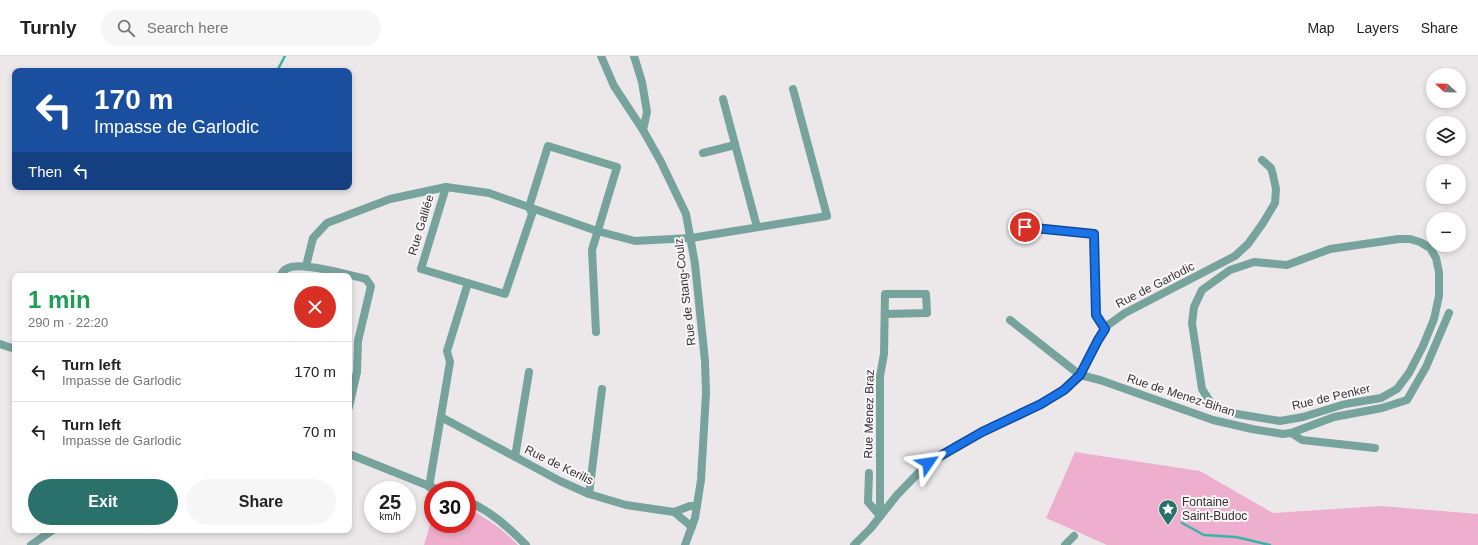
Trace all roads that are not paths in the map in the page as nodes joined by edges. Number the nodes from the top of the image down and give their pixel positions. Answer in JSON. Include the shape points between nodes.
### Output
{"nodes":[{"id":1,"x":601,"y":56,"type":"edge"},
{"id":2,"x":634,"y":56,"type":"edge"},
{"id":3,"x":793,"y":89,"type":"dead end"},
{"id":4,"x":723,"y":99,"type":"dead end"},
{"id":5,"x":643,"y":130,"type":"junction"},
{"id":6,"x":735,"y":145,"type":"junction"},
{"id":7,"x":703,"y":153,"type":"dead end"},
{"id":8,"x":1262,"y":160,"type":"dead end"},
{"id":9,"x":446,"y":187,"type":"junction"},
{"id":10,"x":529,"y":207,"type":"junction"},
{"id":11,"x":757,"y":227,"type":"junction"},
{"id":12,"x":1025,"y":227,"type":"dead end"},
{"id":13,"x":598,"y":232,"type":"junction"},
{"id":14,"x":691,"y":238,"type":"junction"},
{"id":15,"x":306,"y":266,"type":"junction"},
{"id":16,"x":282,"y":273,"type":"edge"},
{"id":17,"x":338,"y":273,"type":"edge"},
{"id":18,"x":352,"y":276,"type":"edge"},
{"id":19,"x":1189,"y":281,"type":"junction"},
{"id":20,"x":468,"y":283,"type":"junction"},
{"id":21,"x":1202,"y":290,"type":"junction"},
{"id":22,"x":1449,"y":313,"type":"dead end"},
{"id":23,"x":885,"y":314,"type":"junction"},
{"id":24,"x":1010,"y":320,"type":"dead end"},
{"id":25,"x":1105,"y":329,"type":"junction"},
{"id":26,"x":596,"y":332,"type":"dead end"},
{"id":27,"x":0,"y":344,"type":"edge"},
{"id":28,"x":12,"y":348,"type":"edge"},
{"id":29,"x":529,"y":372,"type":"dead end"},
{"id":30,"x":1080,"y":375,"type":"junction"},
{"id":31,"x":602,"y":389,"type":"dead end"},
{"id":32,"x":352,"y":394,"type":"edge"},
{"id":33,"x":442,"y":417,"type":"junction"},
{"id":34,"x":1291,"y":433,"type":"junction"},
{"id":35,"x":1375,"y":448,"type":"dead end"},
{"id":36,"x":352,"y":455,"type":"edge"},
{"id":37,"x":515,"y":457,"type":"junction"},
{"id":38,"x":869,"y":472,"type":"dead end"},
{"id":39,"x":430,"y":481,"type":"edge"},
{"id":40,"x":424,"y":485,"type":"edge"},
{"id":41,"x":589,"y":494,"type":"junction"},
{"id":42,"x":476,"y":505,"type":"edge"},
{"id":43,"x":697,"y":506,"type":"junction"},
{"id":44,"x":674,"y":512,"type":"junction"},
{"id":45,"x":880,"y":516,"type":"junction"},
{"id":46,"x":692,"y":527,"type":"junction"},
{"id":47,"x":49,"y":533,"type":"edge"},
{"id":48,"x":1074,"y":536,"type":"dead end"},
{"id":49,"x":31,"y":545,"type":"edge"},
{"id":50,"x":526,"y":545,"type":"edge"},
{"id":51,"x":685,"y":545,"type":"edge"},
{"id":52,"x":854,"y":545,"type":"edge"},
{"id":53,"x":1065,"y":545,"type":"edge"}],
"edges":[{"from":1,"to":5,"type":"street","name":"Rue de Stang-Coulz","via":[[614,86]]},
{"from":2,"to":5,"type":"street","via":[[647,112]]},
{"from":3,"to":11,"type":"street","via":[[827,216]]},
{"from":4,"to":6,"type":"street"},
{"from":5,"to":14,"type":"street","name":"Rue de Stang-Coulz","via":[[686,214]]},
{"from":6,"to":7,"type":"street"},
{"from":6,"to":11,"type":"street"},
{"from":8,"to":19,"type":"street","name":"Rue de Garlodic","via":[[1271,168],[1276,189],[1274,203],[1263,223],[1248,244],[1235,256]]},
{"from":9,"to":10,"type":"street","via":[[489,193]]},
{"from":9,"to":15,"type":"street","via":[[390,199],[327,223],[313,238]]},
{"from":9,"to":20,"type":"street","name":"Rue Galilée","via":[[421,269]]},
{"from":10,"to":13,"type":"street"},
{"from":10,"to":13,"type":"street","via":[[548,146],[618,167]]},
{"from":10,"to":20,"type":"street","name":"Rue Galilée","via":[[532,214],[505,294]]},
{"from":11,"to":14,"type":"street"},
{"from":12,"to":25,"type":"street","via":[[1094,234],[1096,315]]},
{"from":13,"to":14,"type":"street","via":[[635,241]]},
{"from":13,"to":26,"type":"street","via":[[592,250]]},
{"from":14,"to":43,"type":"street","name":"Rue de Stang-Coulz","via":[[705,361],[706,393]]},
{"from":15,"to":16,"type":"street","via":[[294,266]]},
{"from":15,"to":17,"type":"street"},
{"from":18,"to":32,"type":"street","via":[[366,279],[371,286],[358,341],[357,372]]},
{"from":19,"to":21,"type":"street"},
{"from":19,"to":25,"type":"street","name":"Rue de Garlodic","via":[[1125,312]]},
{"from":20,"to":33,"type":"street","via":[[447,351],[450,362]]},
{"from":21,"to":21,"type":"street","name":"Rue de Penker","via":[[1194,307],[1192,322],[1202,389],[1210,403],[1237,414],[1280,421],[1345,404],[1381,398],[1397,389],[1424,346],[1434,319],[1439,296],[1439,272],[1436,258],[1430,248],[1420,242],[1399,238],[1330,249],[1287,265],[1254,262],[1230,270]]},
{"from":22,"to":34,"type":"street","name":"Rue de Menez-Bihan","via":[[1426,367],[1407,400],[1382,408],[1334,417]]},
{"from":23,"to":23,"type":"street","name":"Rue Menez Braz","via":[[885,294],[926,294],[927,313]]},
{"from":23,"to":45,"type":"street","name":"Rue Menez Braz","via":[[884,354],[880,376]]},
{"from":24,"to":30,"type":"street","name":"Rue de Menez-Bihan"},
{"from":25,"to":30,"type":"street","name":"Rue de Garlodic"},
{"from":27,"to":28,"type":"street"},
{"from":29,"to":37,"type":"street"},
{"from":30,"to":34,"type":"street","name":"Rue de Menez-Bihan","via":[[1213,420],[1283,434]]},
{"from":30,"to":45,"type":"street","name":"Rue de Garlodic","via":[[1052,397],[959,444],[928,463]]},
{"from":31,"to":41,"type":"street"},
{"from":33,"to":37,"type":"street","name":"Rue de Kerilis"},
{"from":33,"to":39,"type":"street"},
{"from":34,"to":35,"type":"street","via":[[1302,440]]},
{"from":36,"to":40,"type":"street"},
{"from":37,"to":41,"type":"street","name":"Rue de Kerilis"},
{"from":38,"to":45,"type":"street","via":[[868,502]]},
{"from":41,"to":44,"type":"street","name":"Rue de Kerilis","via":[[626,505]]},
{"from":42,"to":50,"type":"street","via":[[499,519]]},
{"from":43,"to":44,"type":"street","name":"Rue de Kerilis"},
{"from":43,"to":46,"type":"street","name":"Rue de Stang-Coulz"},
{"from":44,"to":46,"type":"street"},
{"from":45,"to":52,"type":"street","name":"Rue de Garlodic"},
{"from":46,"to":51,"type":"street","name":"Rue de Stang-Coulz"},
{"from":47,"to":49,"type":"street"},
{"from":48,"to":53,"type":"street"}]}
